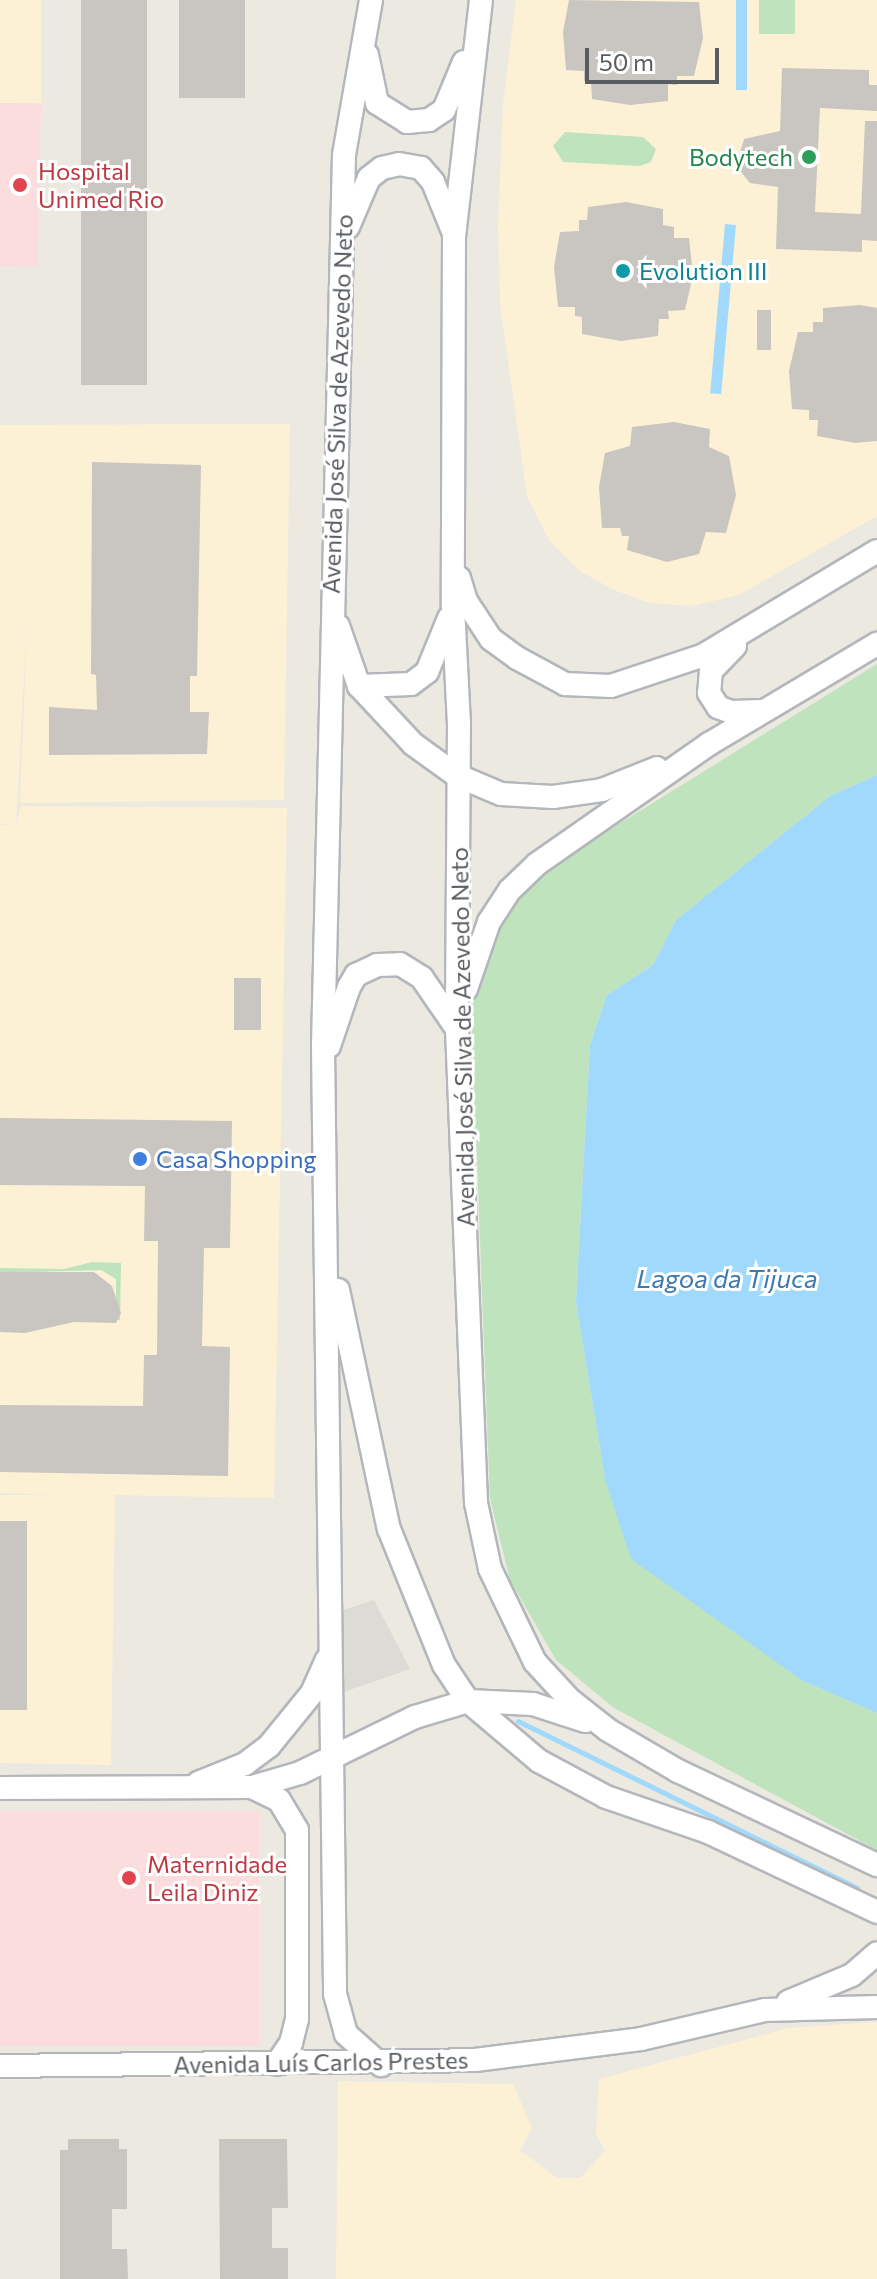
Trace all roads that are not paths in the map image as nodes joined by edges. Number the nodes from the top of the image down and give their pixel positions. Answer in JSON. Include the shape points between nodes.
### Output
{"nodes":[{"id":1,"x":371,"y":0,"type":"edge"},
{"id":2,"x":481,"y":0,"type":"edge"},
{"id":3,"x":365,"y":34,"type":"junction"},
{"id":4,"x":475,"y":35,"type":"junction"},
{"id":5,"x":454,"y":236,"type":"junction"},
{"id":6,"x":343,"y":243,"type":"junction"},
{"id":7,"x":877,"y":551,"type":"edge"},
{"id":8,"x":453,"y":559,"type":"junction"},
{"id":9,"x":331,"y":600,"type":"junction"},
{"id":10,"x":453,"y":606,"type":"junction"},
{"id":11,"x":752,"y":628,"type":"junction"},
{"id":12,"x":877,"y":644,"type":"edge"},
{"id":13,"x":359,"y":686,"type":"junction"},
{"id":14,"x":765,"y":711,"type":"junction"},
{"id":15,"x":709,"y":744,"type":"junction"},
{"id":16,"x":456,"y":775,"type":"junction"},
{"id":17,"x":457,"y":1029,"type":"junction"},
{"id":18,"x":324,"y":1060,"type":"junction"},
{"id":19,"x":328,"y":1241,"type":"junction"},
{"id":20,"x":331,"y":1651,"type":"junction"},
{"id":21,"x":468,"y":1701,"type":"junction"},
{"id":22,"x":608,"y":1730,"type":"junction"},
{"id":23,"x":330,"y":1760,"type":"junction"},
{"id":24,"x":252,"y":1787,"type":"junction"},
{"id":25,"x":0,"y":1788,"type":"edge"},
{"id":26,"x":178,"y":1790,"type":"junction"},
{"id":27,"x":868,"y":1861,"type":"edge"},
{"id":28,"x":877,"y":1880,"type":"edge"},
{"id":29,"x":877,"y":1912,"type":"edge"},
{"id":30,"x":877,"y":1953,"type":"edge"},
{"id":31,"x":877,"y":2007,"type":"edge"},
{"id":32,"x":765,"y":2010,"type":"junction"},
{"id":33,"x":277,"y":2064,"type":"junction"},
{"id":34,"x":381,"y":2065,"type":"junction"},
{"id":35,"x":0,"y":2066,"type":"edge"}],
"edges":[{"from":1,"to":3,"type":"street","name":"Avenida José Silva de Azevedo Neto"},
{"from":2,"to":4,"type":"street","name":"Avenida José Silva de Azevedo Neto"},
{"from":3,"to":4,"type":"street","via":[[377,103],[407,122],[429,120],[444,110]]},
{"from":3,"to":6,"type":"street","name":"Avenida José Silva de Azevedo Neto","via":[[344,155]]},
{"from":4,"to":5,"type":"street","name":"Avenida José Silva de Azevedo Neto"},
{"from":5,"to":6,"type":"street","via":[[433,182],[421,168],[399,164],[369,178]]},
{"from":5,"to":8,"type":"street","name":"Avenida José Silva de Azevedo Neto"},
{"from":6,"to":9,"type":"street","name":"Avenida José Silva de Azevedo Neto"},
{"from":7,"to":11,"type":"street"},
{"from":8,"to":10,"type":"street","name":"Avenida José Silva de Azevedo Neto"},
{"from":8,"to":11,"type":"street","via":[[466,601],[491,639],[565,684],[626,681],[704,655]]},
{"from":9,"to":13,"type":"street"},
{"from":9,"to":18,"type":"street","name":"Avenida José Silva de Azevedo Neto"},
{"from":10,"to":13,"type":"street","via":[[427,672],[411,684]]},
{"from":10,"to":16,"type":"street","name":"Avenida José Silva de Azevedo Neto"},
{"from":11,"to":14,"type":"street","via":[[711,671],[709,693],[718,707],[731,712]]},
{"from":12,"to":14,"type":"street"},
{"from":13,"to":16,"type":"street","via":[[413,744]]},
{"from":14,"to":15,"type":"street"},
{"from":15,"to":16,"type":"street","via":[[602,790],[553,797],[501,794]]},
{"from":15,"to":17,"type":"street","via":[[537,864],[510,890],[475,953]]},
{"from":16,"to":17,"type":"street","name":"Avenida José Silva de Azevedo Neto"},
{"from":17,"to":18,"type":"street","via":[[422,978],[400,964],[377,965],[356,975],[349,987]]},
{"from":17,"to":22,"type":"street","name":"Avenida José Silva de Azevedo Neto","via":[[476,1503],[490,1569],[535,1662]]},
{"from":18,"to":19,"type":"street","name":"Avenida José Silva de Azevedo Neto"},
{"from":19,"to":20,"type":"street","name":"Avenida José Silva de Azevedo Neto"},
{"from":19,"to":21,"type":"street","name":"Avenida José Silva de Azevedo Neto","via":[[389,1529],[444,1665]]},
{"from":20,"to":23,"type":"street","name":"Avenida José Silva de Azevedo Neto"},
{"from":20,"to":26,"type":"street","via":[[312,1693],[269,1746],[245,1764]]},
{"from":21,"to":22,"type":"street","via":[[533,1704]]},
{"from":21,"to":23,"type":"street","via":[[415,1717]]},
{"from":21,"to":29,"type":"street","name":"Avenida José Silva de Azevedo Neto","via":[[539,1761],[606,1797],[748,1849]]},
{"from":22,"to":27,"type":"street","name":"Avenida José Silva de Azevedo Neto","via":[[678,1771]]},
{"from":23,"to":24,"type":"street"},
{"from":23,"to":34,"type":"street","name":"Avenida José Silva de Azevedo Neto","via":[[335,1994],[346,2034]]},
{"from":24,"to":26,"type":"street"},
{"from":24,"to":33,"type":"street","via":[[279,1800],[297,1830],[297,2019],[291,2043]]},
{"from":25,"to":26,"type":"street"},
{"from":27,"to":28,"type":"street"},
{"from":30,"to":32,"type":"street","via":[[852,1975]]},
{"from":31,"to":32,"type":"street","name":"Avenida Luís Carlos Prestes"},
{"from":32,"to":34,"type":"street","name":"Avenida Luís Carlos Prestes","via":[[641,2039],[475,2060]]},
{"from":33,"to":34,"type":"street","name":"Avenida Luís Carlos Prestes"},
{"from":33,"to":35,"type":"street","name":"Avenida Luís Carlos Prestes"}]}
